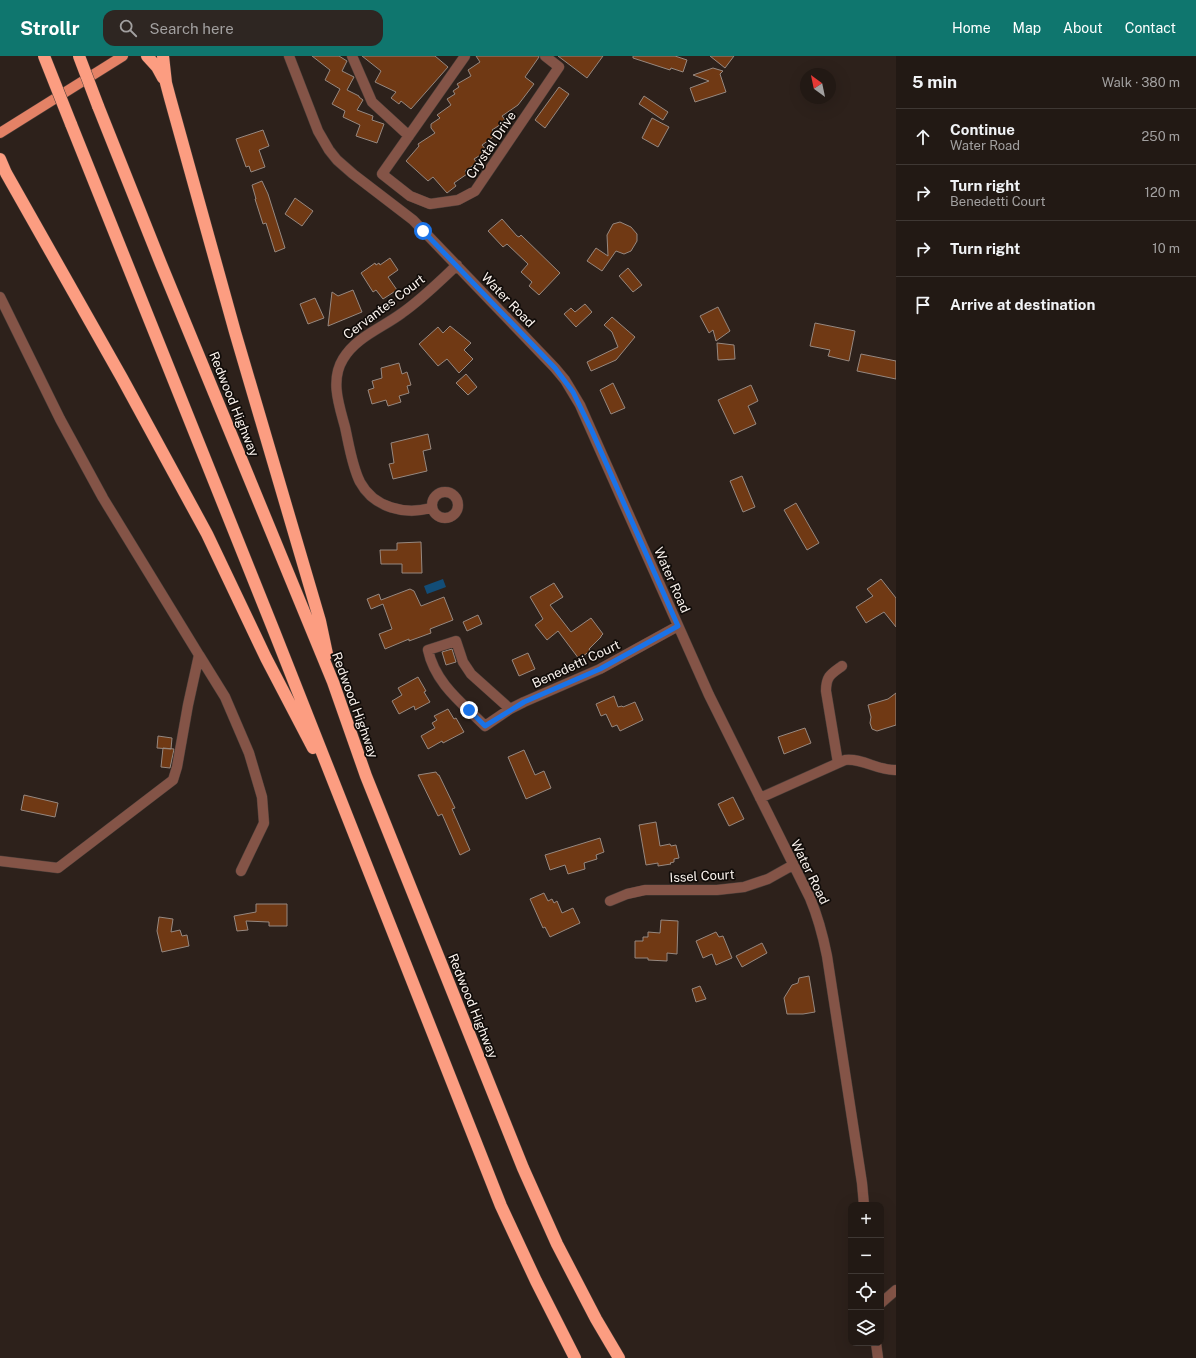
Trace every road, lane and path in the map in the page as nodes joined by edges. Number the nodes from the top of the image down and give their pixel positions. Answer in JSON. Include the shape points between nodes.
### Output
{"nodes":[{"id":1,"x":44,"y":56,"type":"edge"},
{"id":2,"x":79,"y":56,"type":"edge"},
{"id":3,"x":123,"y":56,"type":"edge"},
{"id":4,"x":148,"y":56,"type":"edge"},
{"id":5,"x":163,"y":56,"type":"edge"},
{"id":6,"x":289,"y":56,"type":"edge"},
{"id":7,"x":465,"y":56,"type":"edge"},
{"id":8,"x":545,"y":56,"type":"edge"},
{"id":9,"x":353,"y":57,"type":"edge"},
{"id":10,"x":166,"y":83,"type":"junction"},
{"id":11,"x":0,"y":133,"type":"edge"},
{"id":12,"x":409,"y":136,"type":"junction"},
{"id":13,"x":0,"y":159,"type":"edge"},
{"id":14,"x":3,"y":171,"type":"edge"},
{"id":15,"x":457,"y":265,"type":"junction"},
{"id":16,"x":0,"y":296,"type":"edge"},
{"id":17,"x":432,"y":508,"type":"dead end"},
{"id":18,"x":678,"y":626,"type":"junction"},
{"id":19,"x":199,"y":656,"type":"junction"},
{"id":20,"x":842,"y":666,"type":"dead end"},
{"id":21,"x":333,"y":682,"type":"junction"},
{"id":22,"x":510,"y":709,"type":"junction"},
{"id":23,"x":838,"y":763,"type":"junction"},
{"id":24,"x":896,"y":770,"type":"edge"},
{"id":25,"x":760,"y":798,"type":"junction"},
{"id":26,"x":341,"y":802,"type":"junction"},
{"id":27,"x":0,"y":861,"type":"edge"},
{"id":28,"x":793,"y":865,"type":"junction"},
{"id":29,"x":241,"y":871,"type":"dead end"},
{"id":30,"x":610,"y":901,"type":"dead end"},
{"id":31,"x":864,"y":1202,"type":"edge"},
{"id":32,"x":896,"y":1290,"type":"edge"},
{"id":33,"x":884,"y":1301,"type":"edge"},
{"id":34,"x":876,"y":1346,"type":"edge"},
{"id":35,"x":575,"y":1358,"type":"edge"},
{"id":36,"x":618,"y":1358,"type":"edge"},
{"id":37,"x":878,"y":1358,"type":"edge"}],
"edges":[{"from":1,"to":26,"type":"highway","bridge":true},
{"from":2,"to":21,"type":"highway","name":"Redwood Highway","bridge":true,"via":[[161,264]]},
{"from":3,"to":11,"type":"main road"},
{"from":4,"to":10,"type":"highway"},
{"from":5,"to":10,"type":"highway"},
{"from":6,"to":15,"type":"street","name":"Water Road","via":[[318,131],[337,160],[412,220]]},
{"from":7,"to":12,"type":"street"},
{"from":8,"to":12,"type":"street","name":"Crystal Drive","via":[[559,67],[475,190],[458,200],[430,204],[410,196],[382,174]]},
{"from":9,"to":12,"type":"street","via":[[372,102]]},
{"from":10,"to":21,"type":"highway","via":[[245,368],[320,621]]},
{"from":13,"to":14,"type":"highway"},
{"from":14,"to":26,"type":"highway","via":[[122,378],[207,534],[266,658]]},
{"from":15,"to":17,"type":"street","name":"Cervantes Court","via":[[428,293],[348,350],[341,361],[336,384],[357,474],[365,489],[378,501],[398,510],[410,512]]},
{"from":15,"to":18,"type":"street","name":"Water Road","via":[[555,368],[573,392]]},
{"from":16,"to":19,"type":"street","via":[[60,419],[99,491]]},
{"from":18,"to":22,"type":"street","name":"Benedetti Court","via":[[600,669]]},
{"from":18,"to":25,"type":"street","name":"Water Road"},
{"from":19,"to":27,"type":"street","via":[[173,780],[58,868]]},
{"from":19,"to":29,"type":"street","via":[[225,697],[248,753],[262,797],[264,823]]},
{"from":20,"to":23,"type":"street","via":[[830,675],[826,682]]},
{"from":21,"to":36,"type":"highway","name":"Redwood Highway","via":[[366,776],[523,1168],[558,1244]]},
{"from":22,"to":22,"type":"street","name":"Benedetti Court","via":[[485,726],[446,687],[435,672],[428,650],[456,641],[463,662],[471,674]]},
{"from":23,"to":24,"type":"street","via":[[858,760],[886,770]]},
{"from":23,"to":25,"type":"street"},
{"from":25,"to":28,"type":"street","name":"Water Road"},
{"from":26,"to":35,"type":"highway","via":[[501,1206]]},
{"from":28,"to":30,"type":"street","name":"Issel Court","via":[[768,879],[744,887],[718,890],[645,890]]},
{"from":28,"to":31,"type":"street","name":"Water Road","via":[[810,898],[824,939]]},
{"from":32,"to":33,"type":"street"},
{"from":34,"to":37,"type":"street"}]}
